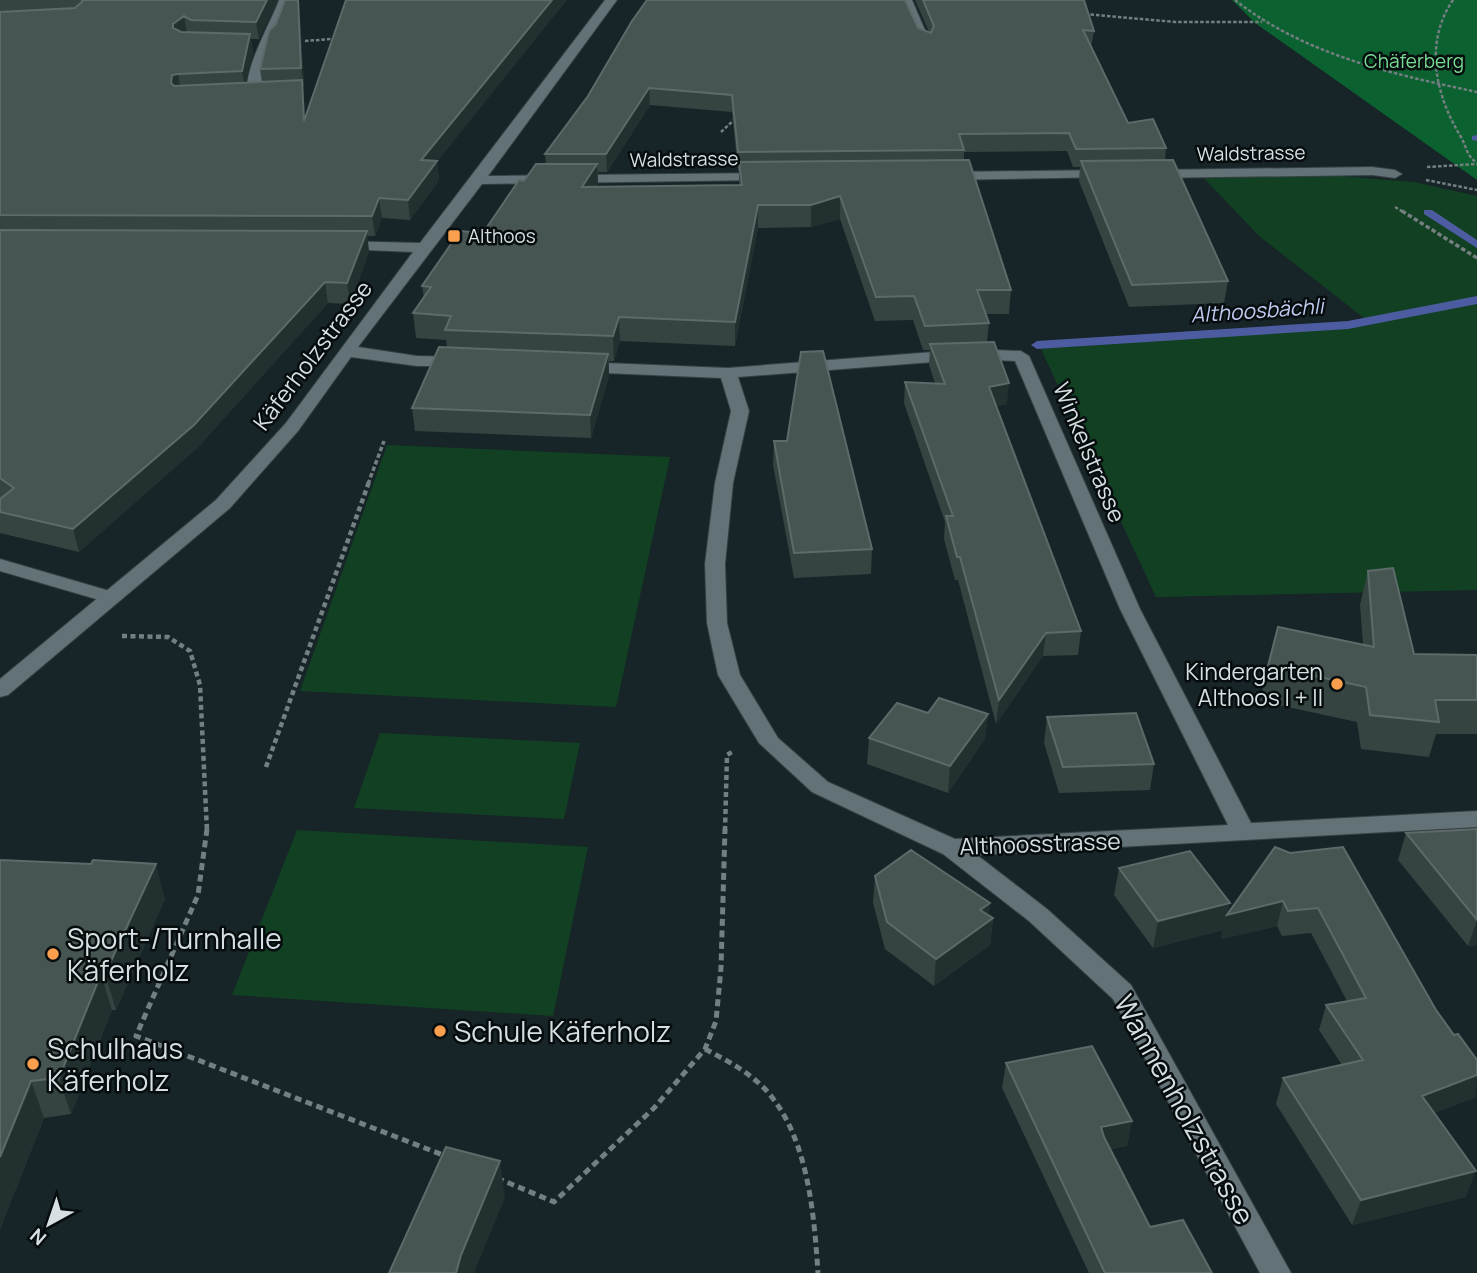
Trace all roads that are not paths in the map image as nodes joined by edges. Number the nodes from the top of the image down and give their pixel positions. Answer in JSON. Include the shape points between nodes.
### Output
{"nodes":[{"id":1,"x":285,"y":0,"type":"edge"},
{"id":2,"x":611,"y":0,"type":"edge"},
{"id":3,"x":906,"y":0,"type":"edge"},
{"id":4,"x":925,"y":44,"type":"edge"},
{"id":5,"x":253,"y":95,"type":"edge"},
{"id":6,"x":1395,"y":174,"type":"road end"},
{"id":7,"x":930,"y":176,"type":"edge"},
{"id":8,"x":779,"y":177,"type":"edge"},
{"id":9,"x":478,"y":180,"type":"junction"},
{"id":10,"x":329,"y":244,"type":"edge"},
{"id":11,"x":424,"y":248,"type":"junction"},
{"id":12,"x":347,"y":351,"type":"junction"},
{"id":13,"x":485,"y":363,"type":"edge"},
{"id":14,"x":566,"y":367,"type":"edge"},
{"id":15,"x":728,"y":373,"type":"junction"},
{"id":16,"x":0,"y":565,"type":"edge"},
{"id":17,"x":113,"y":598,"type":"junction"},
{"id":18,"x":0,"y":690,"type":"edge"},
{"id":19,"x":1477,"y":819,"type":"edge"},
{"id":20,"x":1243,"y":831,"type":"junction"},
{"id":21,"x":952,"y":848,"type":"junction"},
{"id":22,"x":1276,"y":1273,"type":"edge"}],
"edges":[{"from":1,"to":5,"type":"street","via":[[270,40],[256,46]]},
{"from":2,"to":9,"type":"street","name":"Käferholzstrasse"},
{"from":3,"to":4,"type":"street"},
{"from":6,"to":7,"type":"street","name":"Waldstrasse"},
{"from":8,"to":9,"type":"street","name":"Waldstrasse"},
{"from":9,"to":11,"type":"street","name":"Käferholzstrasse"},
{"from":10,"to":11,"type":"street"},
{"from":11,"to":12,"type":"street","name":"Käferholzstrasse"},
{"from":12,"to":13,"type":"street","via":[[417,361]]},
{"from":12,"to":17,"type":"street","name":"Käferholzstrasse","via":[[292,427],[223,504]]},
{"from":14,"to":15,"type":"street"},
{"from":15,"to":20,"type":"street","name":"Winkelstrasse","via":[[972,354],[1021,356],[1130,609]]},
{"from":15,"to":21,"type":"street","name":"Althoosstrasse","via":[[740,411],[724,483],[715,564],[717,623],[729,675],[770,743],[820,787]]},
{"from":16,"to":17,"type":"street"},
{"from":17,"to":18,"type":"street","name":"Käferholzstrasse"},
{"from":19,"to":20,"type":"street","name":"Althoosstrasse"},
{"from":20,"to":21,"type":"street","name":"Althoosstrasse"},
{"from":21,"to":22,"type":"street","name":"Wannenholzstrasse","via":[[1038,915],[1122,992]]}]}
